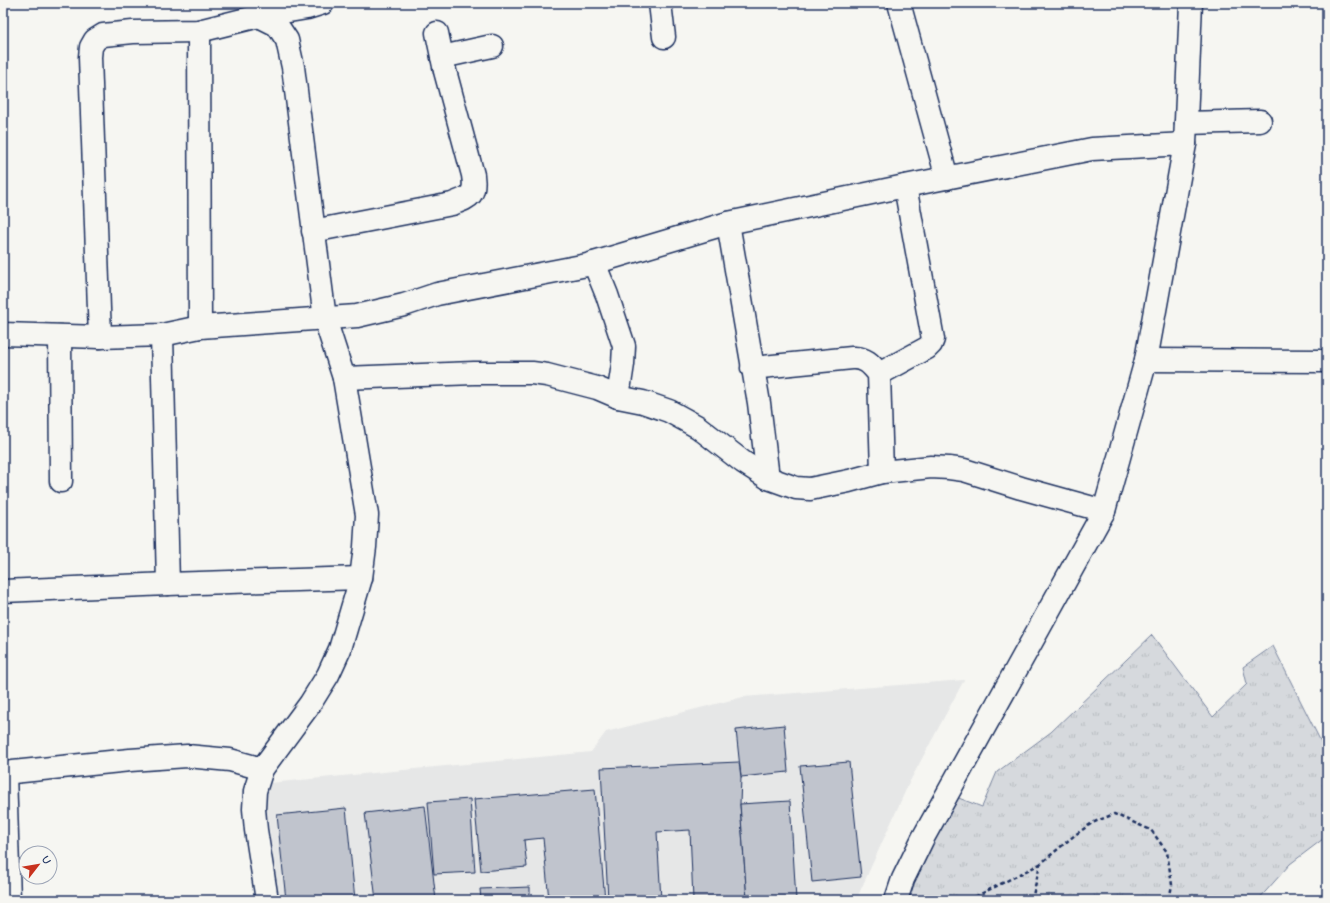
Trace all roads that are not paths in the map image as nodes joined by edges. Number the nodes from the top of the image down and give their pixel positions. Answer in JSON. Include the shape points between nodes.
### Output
{"nodes":[{"id":1,"x":323,"y":3,"type":"edge"},
{"id":2,"x":660,"y":3,"type":"edge"},
{"id":3,"x":900,"y":3,"type":"edge"},
{"id":4,"x":1191,"y":3,"type":"edge"},
{"id":5,"x":258,"y":10,"type":"edge"},
{"id":6,"x":199,"y":31,"type":"junction"},
{"id":7,"x":437,"y":33,"type":"dead end"},
{"id":8,"x":664,"y":37,"type":"dead end"},
{"id":9,"x":492,"y":46,"type":"dead end"},
{"id":10,"x":442,"y":57,"type":"junction"},
{"id":11,"x":1260,"y":121,"type":"dead end"},
{"id":12,"x":1186,"y":133,"type":"junction"},
{"id":13,"x":947,"y":178,"type":"junction"},
{"id":14,"x":905,"y":186,"type":"junction"},
{"id":15,"x":728,"y":223,"type":"junction"},
{"id":16,"x":314,"y":231,"type":"junction"},
{"id":17,"x":594,"y":263,"type":"junction"},
{"id":18,"x":325,"y":319,"type":"junction"},
{"id":19,"x":200,"y":328,"type":"junction"},
{"id":20,"x":3,"y":334,"type":"edge"},
{"id":21,"x":162,"y":335,"type":"junction"},
{"id":22,"x":60,"y":336,"type":"junction"},
{"id":23,"x":100,"y":337,"type":"junction"},
{"id":24,"x":1146,"y":360,"type":"junction"},
{"id":25,"x":1327,"y":361,"type":"edge"},
{"id":26,"x":752,"y":368,"type":"junction"},
{"id":27,"x":879,"y":374,"type":"junction"},
{"id":28,"x":344,"y":378,"type":"junction"},
{"id":29,"x":618,"y":397,"type":"junction"},
{"id":30,"x":882,"y":472,"type":"junction"},
{"id":31,"x":768,"y":478,"type":"junction"},
{"id":32,"x":61,"y":481,"type":"dead end"},
{"id":33,"x":1104,"y":511,"type":"junction"},
{"id":34,"x":361,"y":578,"type":"junction"},
{"id":35,"x":168,"y":584,"type":"junction"},
{"id":36,"x":3,"y":591,"type":"edge"},
{"id":37,"x":262,"y":769,"type":"junction"},
{"id":38,"x":4,"y":773,"type":"edge"},
{"id":39,"x":9,"y":900,"type":"edge"},
{"id":40,"x":267,"y":900,"type":"edge"},
{"id":41,"x":896,"y":900,"type":"edge"}],
"edges":[{"from":1,"to":5,"type":"street","via":[[307,8]]},
{"from":2,"to":8,"type":"street"},
{"from":3,"to":13,"type":"street"},
{"from":4,"to":12,"type":"street"},
{"from":5,"to":6,"type":"street"},
{"from":5,"to":16,"type":"street","via":[[277,25],[287,40],[293,67]]},
{"from":6,"to":19,"type":"street"},
{"from":6,"to":23,"type":"street","via":[[103,35],[95,40],[91,47]]},
{"from":7,"to":10,"type":"street"},
{"from":9,"to":10,"type":"street"},
{"from":10,"to":16,"type":"street","via":[[473,175],[473,193],[452,204]]},
{"from":11,"to":12,"type":"street"},
{"from":12,"to":13,"type":"street"},
{"from":12,"to":24,"type":"street"},
{"from":13,"to":14,"type":"street"},
{"from":14,"to":15,"type":"street"},
{"from":14,"to":27,"type":"street","via":[[933,339],[927,348]]},
{"from":15,"to":17,"type":"street"},
{"from":15,"to":26,"type":"street"},
{"from":16,"to":18,"type":"street"},
{"from":17,"to":18,"type":"street","via":[[437,294],[357,316]]},
{"from":17,"to":29,"type":"street","via":[[624,346]]},
{"from":18,"to":19,"type":"street"},
{"from":18,"to":28,"type":"street"},
{"from":19,"to":21,"type":"street"},
{"from":20,"to":22,"type":"street"},
{"from":21,"to":23,"type":"street"},
{"from":21,"to":35,"type":"street"},
{"from":22,"to":23,"type":"street"},
{"from":22,"to":32,"type":"street"},
{"from":24,"to":25,"type":"street"},
{"from":24,"to":33,"type":"street"},
{"from":26,"to":27,"type":"street","via":[[859,358],[866,360]]},
{"from":26,"to":31,"type":"street"},
{"from":27,"to":30,"type":"street"},
{"from":28,"to":29,"type":"street","via":[[532,373],[597,388]]},
{"from":28,"to":34,"type":"street","via":[[367,515]]},
{"from":29,"to":31,"type":"street","via":[[670,411],[698,427]]},
{"from":30,"to":31,"type":"street","via":[[810,489],[796,488]]},
{"from":30,"to":33,"type":"street","via":[[931,467],[964,470]]},
{"from":33,"to":41,"type":"street","via":[[923,838]]},
{"from":34,"to":35,"type":"street"},
{"from":34,"to":37,"type":"street","via":[[340,649],[328,675]]},
{"from":35,"to":36,"type":"street"},
{"from":37,"to":38,"type":"street","via":[[230,760],[187,756]]},
{"from":37,"to":40,"type":"street","via":[[255,791],[254,809]]},
{"from":38,"to":39,"type":"street"}]}
